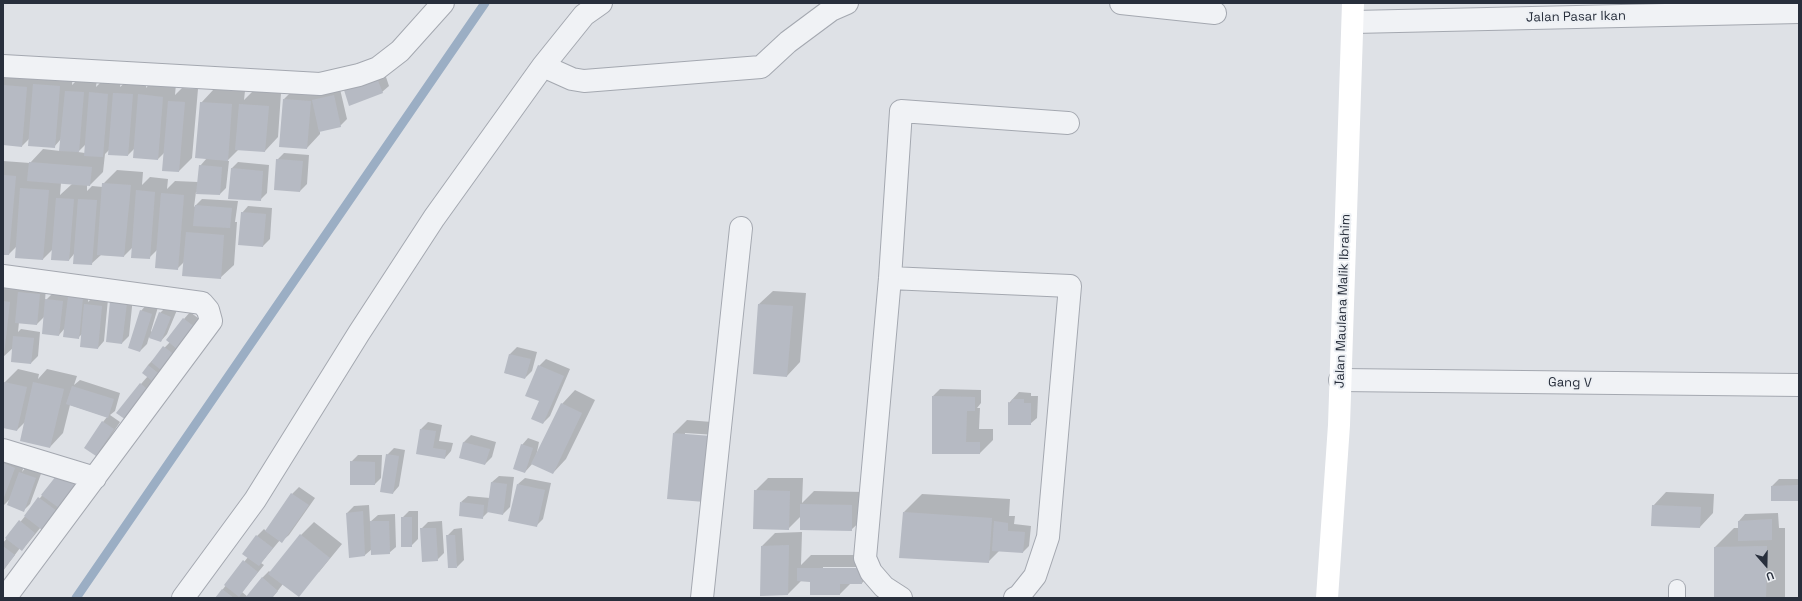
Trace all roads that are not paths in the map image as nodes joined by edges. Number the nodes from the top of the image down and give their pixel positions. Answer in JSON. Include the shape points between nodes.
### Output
{"nodes":[{"id":1,"x":443,"y":3,"type":"edge"},
{"id":2,"x":601,"y":3,"type":"edge"},
{"id":3,"x":847,"y":3,"type":"edge"},
{"id":4,"x":1121,"y":3,"type":"edge"},
{"id":5,"x":1354,"y":12,"type":"edge"},
{"id":6,"x":1799,"y":12,"type":"edge"},
{"id":7,"x":1215,"y":13,"type":"dead end"},
{"id":8,"x":3,"y":66,"type":"edge"},
{"id":9,"x":543,"y":66,"type":"junction"},
{"id":10,"x":1068,"y":123,"type":"dead end"},
{"id":11,"x":741,"y":228,"type":"dead end"},
{"id":12,"x":3,"y":276,"type":"edge"},
{"id":13,"x":890,"y":278,"type":"junction"},
{"id":14,"x":1340,"y":380,"type":"junction"},
{"id":15,"x":1799,"y":385,"type":"edge"},
{"id":16,"x":3,"y":450,"type":"edge"},
{"id":17,"x":95,"y":478,"type":"junction"},
{"id":18,"x":6,"y":594,"type":"edge"},
{"id":19,"x":183,"y":598,"type":"edge"},
{"id":20,"x":702,"y":598,"type":"edge"},
{"id":21,"x":901,"y":598,"type":"edge"},
{"id":22,"x":1015,"y":598,"type":"edge"},
{"id":23,"x":1327,"y":598,"type":"edge"}],
"edges":[{"from":1,"to":8,"type":"street","via":[[400,51],[378,68],[320,84]]},
{"from":2,"to":9,"type":"street","via":[[584,15]]},
{"from":3,"to":9,"type":"street","via":[[831,10],[788,42],[761,67],[584,81],[572,79]]},
{"from":4,"to":7,"type":"street"},
{"from":5,"to":6,"type":"street","name":"Jalan Pasar Ikan"},
{"from":5,"to":14,"type":"main road","name":"Jalan Maulana Malik Ibrahim"},
{"from":9,"to":19,"type":"street","via":[[434,218],[255,500]]},
{"from":10,"to":13,"type":"street","via":[[901,110]]},
{"from":11,"to":20,"type":"street"},
{"from":12,"to":17,"type":"street","via":[[202,303],[208,310],[211,321]]},
{"from":13,"to":21,"type":"street","via":[[865,558],[871,572],[884,587]]},
{"from":13,"to":22,"type":"street","via":[[1070,286],[1048,537],[1035,576]]},
{"from":14,"to":15,"type":"street","name":"Gang V"},
{"from":14,"to":23,"type":"main road","name":"Jalan Maulana Malik Ibrahim"},
{"from":16,"to":17,"type":"street"},
{"from":17,"to":18,"type":"street"}]}
